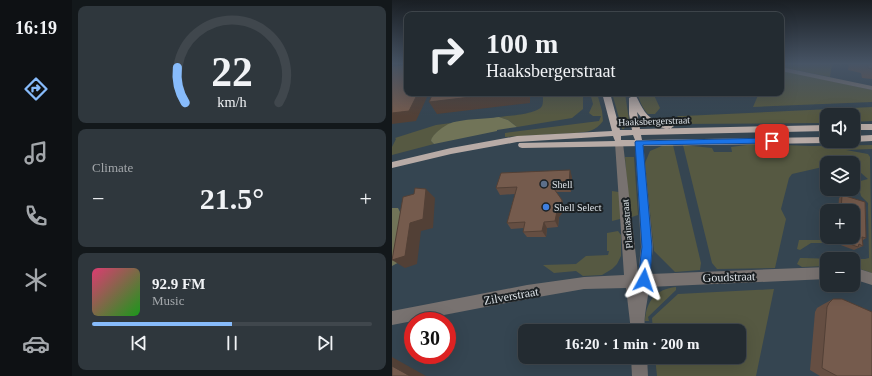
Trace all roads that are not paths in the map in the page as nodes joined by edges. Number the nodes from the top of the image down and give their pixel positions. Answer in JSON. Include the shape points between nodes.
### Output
{"nodes":[{"id":1,"x":841,"y":82,"type":"edge"},
{"id":2,"x":872,"y":88,"type":"edge"},
{"id":3,"x":607,"y":96,"type":"edge"},
{"id":4,"x":632,"y":96,"type":"edge"},
{"id":5,"x":872,"y":127,"type":"edge"},
{"id":6,"x":820,"y":128,"type":"edge"},
{"id":7,"x":860,"y":128,"type":"edge"},
{"id":8,"x":775,"y":129,"type":"junction"},
{"id":9,"x":638,"y":137,"type":"junction"},
{"id":10,"x":618,"y":138,"type":"junction"},
{"id":11,"x":872,"y":138,"type":"edge"},
{"id":12,"x":860,"y":139,"type":"edge"},
{"id":13,"x":820,"y":140,"type":"edge"},
{"id":14,"x":392,"y":165,"type":"edge"},
{"id":15,"x":820,"y":273,"type":"edge"},
{"id":16,"x":860,"y":275,"type":"edge"},
{"id":17,"x":872,"y":279,"type":"edge"},
{"id":18,"x":637,"y":280,"type":"junction"},
{"id":19,"x":392,"y":318,"type":"edge"},
{"id":20,"x":638,"y":324,"type":"edge"},
{"id":21,"x":639,"y":364,"type":"edge"},
{"id":22,"x":640,"y":376,"type":"edge"}],
"edges":[{"from":1,"to":2,"type":"street"},
{"from":3,"to":10,"type":"main road"},
{"from":4,"to":8,"type":"main road","via":[[641,114],[658,125],[754,126]]},
{"from":4,"to":9,"type":"main road"},
{"from":5,"to":7,"type":"main road"},
{"from":6,"to":8,"type":"main road","name":"Haaksbergerstraat"},
{"from":8,"to":9,"type":"main road","name":"Haaksbergerstraat"},
{"from":9,"to":10,"type":"main road","name":"Haaksbergerstraat"},
{"from":9,"to":13,"type":"main road","name":"Haaksbergerstraat"},
{"from":9,"to":18,"type":"street","name":"Platinastraat","via":[[647,247]]},
{"from":10,"to":14,"type":"main road","name":"Haaksbergerstraat","via":[[482,145]]},
{"from":10,"to":18,"type":"street","name":"Platinastraat","via":[[627,224]]},
{"from":11,"to":12,"type":"main road"},
{"from":15,"to":18,"type":"street","name":"Goudstraat"},
{"from":16,"to":17,"type":"street"},
{"from":18,"to":19,"type":"street","name":"Zilverstraat","via":[[584,283]]},
{"from":18,"to":20,"type":"street","name":"Platinastraat"},
{"from":21,"to":22,"type":"street"}]}
